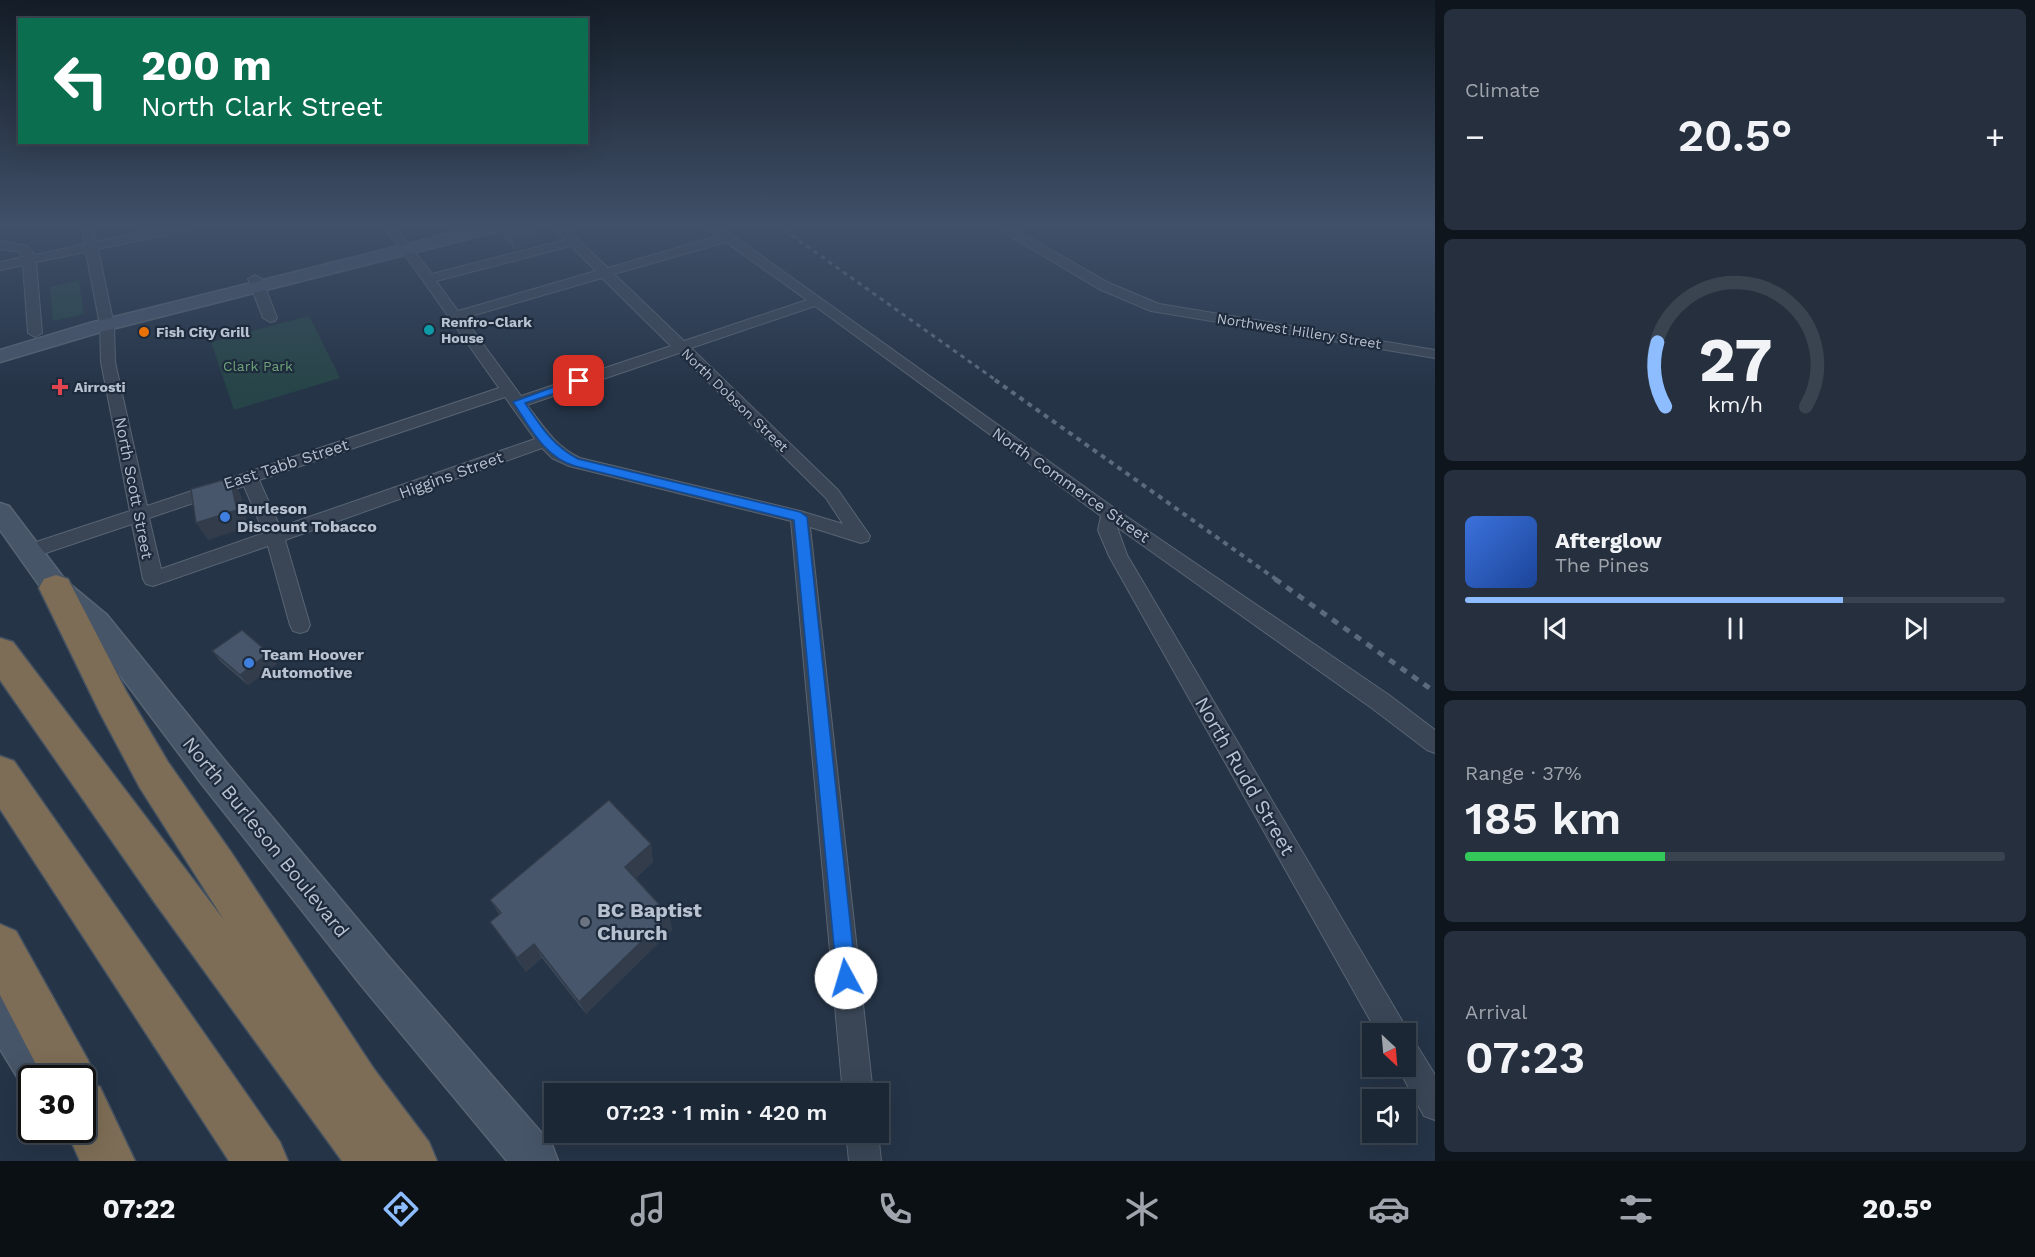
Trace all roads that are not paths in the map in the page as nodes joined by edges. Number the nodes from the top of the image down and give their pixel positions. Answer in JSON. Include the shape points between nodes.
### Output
{"nodes":[{"id":1,"x":31,"y":279,"type":"edge"},
{"id":2,"x":98,"y":279,"type":"edge"},
{"id":3,"x":272,"y":279,"type":"edge"},
{"id":4,"x":427,"y":279,"type":"edge"},
{"id":5,"x":582,"y":279,"type":"edge"},
{"id":6,"x":610,"y":279,"type":"edge"},
{"id":7,"x":785,"y":279,"type":"edge"},
{"id":8,"x":1092,"y":279,"type":"edge"},
{"id":9,"x":257,"y":283,"type":"junction"},
{"id":10,"x":817,"y":301,"type":"junction"},
{"id":11,"x":455,"y":316,"type":"junction"},
{"id":12,"x":270,"y":318,"type":"dead end"},
{"id":13,"x":106,"y":321,"type":"junction"},
{"id":14,"x":36,"y":333,"type":"junction"},
{"id":15,"x":0,"y":344,"type":"edge"},
{"id":16,"x":681,"y":347,"type":"junction"},
{"id":17,"x":1435,"y":354,"type":"edge"},
{"id":18,"x":0,"y":356,"type":"edge"},
{"id":19,"x":514,"y":396,"type":"junction"},
{"id":20,"x":545,"y":441,"type":"junction"},
{"id":21,"x":249,"y":477,"type":"junction"},
{"id":22,"x":0,"y":512,"type":"edge"},
{"id":23,"x":138,"y":513,"type":"junction"},
{"id":24,"x":1111,"y":514,"type":"junction"},
{"id":25,"x":800,"y":517,"type":"junction"},
{"id":26,"x":275,"y":537,"type":"junction"},
{"id":27,"x":28,"y":552,"type":"junction"},
{"id":28,"x":153,"y":579,"type":"joint"},
{"id":29,"x":56,"y":588,"type":"junction"},
{"id":30,"x":300,"y":625,"type":"dead end"},
{"id":31,"x":0,"y":652,"type":"edge"},
{"id":32,"x":1435,"y":743,"type":"edge"},
{"id":33,"x":0,"y":774,"type":"edge"},
{"id":34,"x":0,"y":948,"type":"edge"},
{"id":35,"x":0,"y":1012,"type":"edge"},
{"id":36,"x":1388,"y":1023,"type":"edge"},
{"id":37,"x":34,"y":1065,"type":"edge"},
{"id":38,"x":63,"y":1065,"type":"edge"},
{"id":39,"x":1416,"y":1072,"type":"edge"},
{"id":40,"x":857,"y":1083,"type":"edge"},
{"id":41,"x":1435,"y":1105,"type":"edge"},
{"id":42,"x":96,"y":1138,"type":"edge"},
{"id":43,"x":91,"y":1143,"type":"edge"},
{"id":44,"x":863,"y":1143,"type":"edge"},
{"id":45,"x":106,"y":1161,"type":"edge"},
{"id":46,"x":261,"y":1161,"type":"edge"},
{"id":47,"x":375,"y":1161,"type":"edge"},
{"id":48,"x":410,"y":1161,"type":"edge"},
{"id":49,"x":536,"y":1161,"type":"edge"},
{"id":50,"x":865,"y":1161,"type":"edge"}],
"edges":[{"from":1,"to":14,"type":"street"},
{"from":2,"to":13,"type":"street","name":"North Scott Street"},
{"from":3,"to":9,"type":"main road"},
{"from":4,"to":11,"type":"street"},
{"from":5,"to":11,"type":"street"},
{"from":6,"to":16,"type":"street","name":"North Dobson Street"},
{"from":7,"to":10,"type":"street","name":"North Commerce Street"},
{"from":8,"to":17,"type":"street","name":"Northwest Hillery Street","via":[[1156,308]]},
{"from":9,"to":12,"type":"street"},
{"from":9,"to":13,"type":"main road"},
{"from":10,"to":16,"type":"street","name":"East Tabb Street"},
{"from":10,"to":24,"type":"street","name":"North Commerce Street"},
{"from":11,"to":19,"type":"street"},
{"from":13,"to":14,"type":"main road"},
{"from":13,"to":18,"type":"main road"},
{"from":13,"to":23,"type":"street","name":"North Scott Street","via":[[108,362]]},
{"from":14,"to":15,"type":"main road"},
{"from":16,"to":19,"type":"street","name":"East Tabb Street"},
{"from":16,"to":25,"type":"street","name":"North Dobson Street","via":[[832,494],[861,536]]},
{"from":19,"to":20,"type":"street"},
{"from":19,"to":21,"type":"street","name":"East Tabb Street"},
{"from":20,"to":25,"type":"street","via":[[558,454],[575,462]]},
{"from":20,"to":26,"type":"street","name":"Higgins Street"},
{"from":21,"to":23,"type":"street","name":"East Tabb Street"},
{"from":21,"to":26,"type":"street"},
{"from":22,"to":27,"type":"main road","name":"North Burleson Boulevard"},
{"from":23,"to":27,"type":"street","name":"East Tabb Street"},
{"from":23,"to":28,"type":"street","name":"North Scott Street"},
{"from":24,"to":32,"type":"street","name":"North Commerce Street"},
{"from":24,"to":36,"type":"street","name":"North Rudd Street","via":[[1107,530],[1118,556]]},
{"from":25,"to":40,"type":"street"},
{"from":26,"to":28,"type":"street","name":"Higgins Street"},
{"from":26,"to":30,"type":"street"},
{"from":27,"to":29,"type":"main road","name":"North Burleson Boulevard"},
{"from":29,"to":48,"type":"highway","via":[[154,776],[356,1087]]},
{"from":29,"to":49,"type":"main road","name":"North Burleson Boulevard","via":[[97,623],[375,972]]},
{"from":31,"to":47,"type":"highway"},
{"from":33,"to":46,"type":"highway"},
{"from":34,"to":38,"type":"highway"},
{"from":35,"to":37,"type":"main road"},
{"from":39,"to":41,"type":"street"},
{"from":42,"to":45,"type":"highway"},
{"from":43,"to":45,"type":"main road"},
{"from":44,"to":50,"type":"street"}]}
